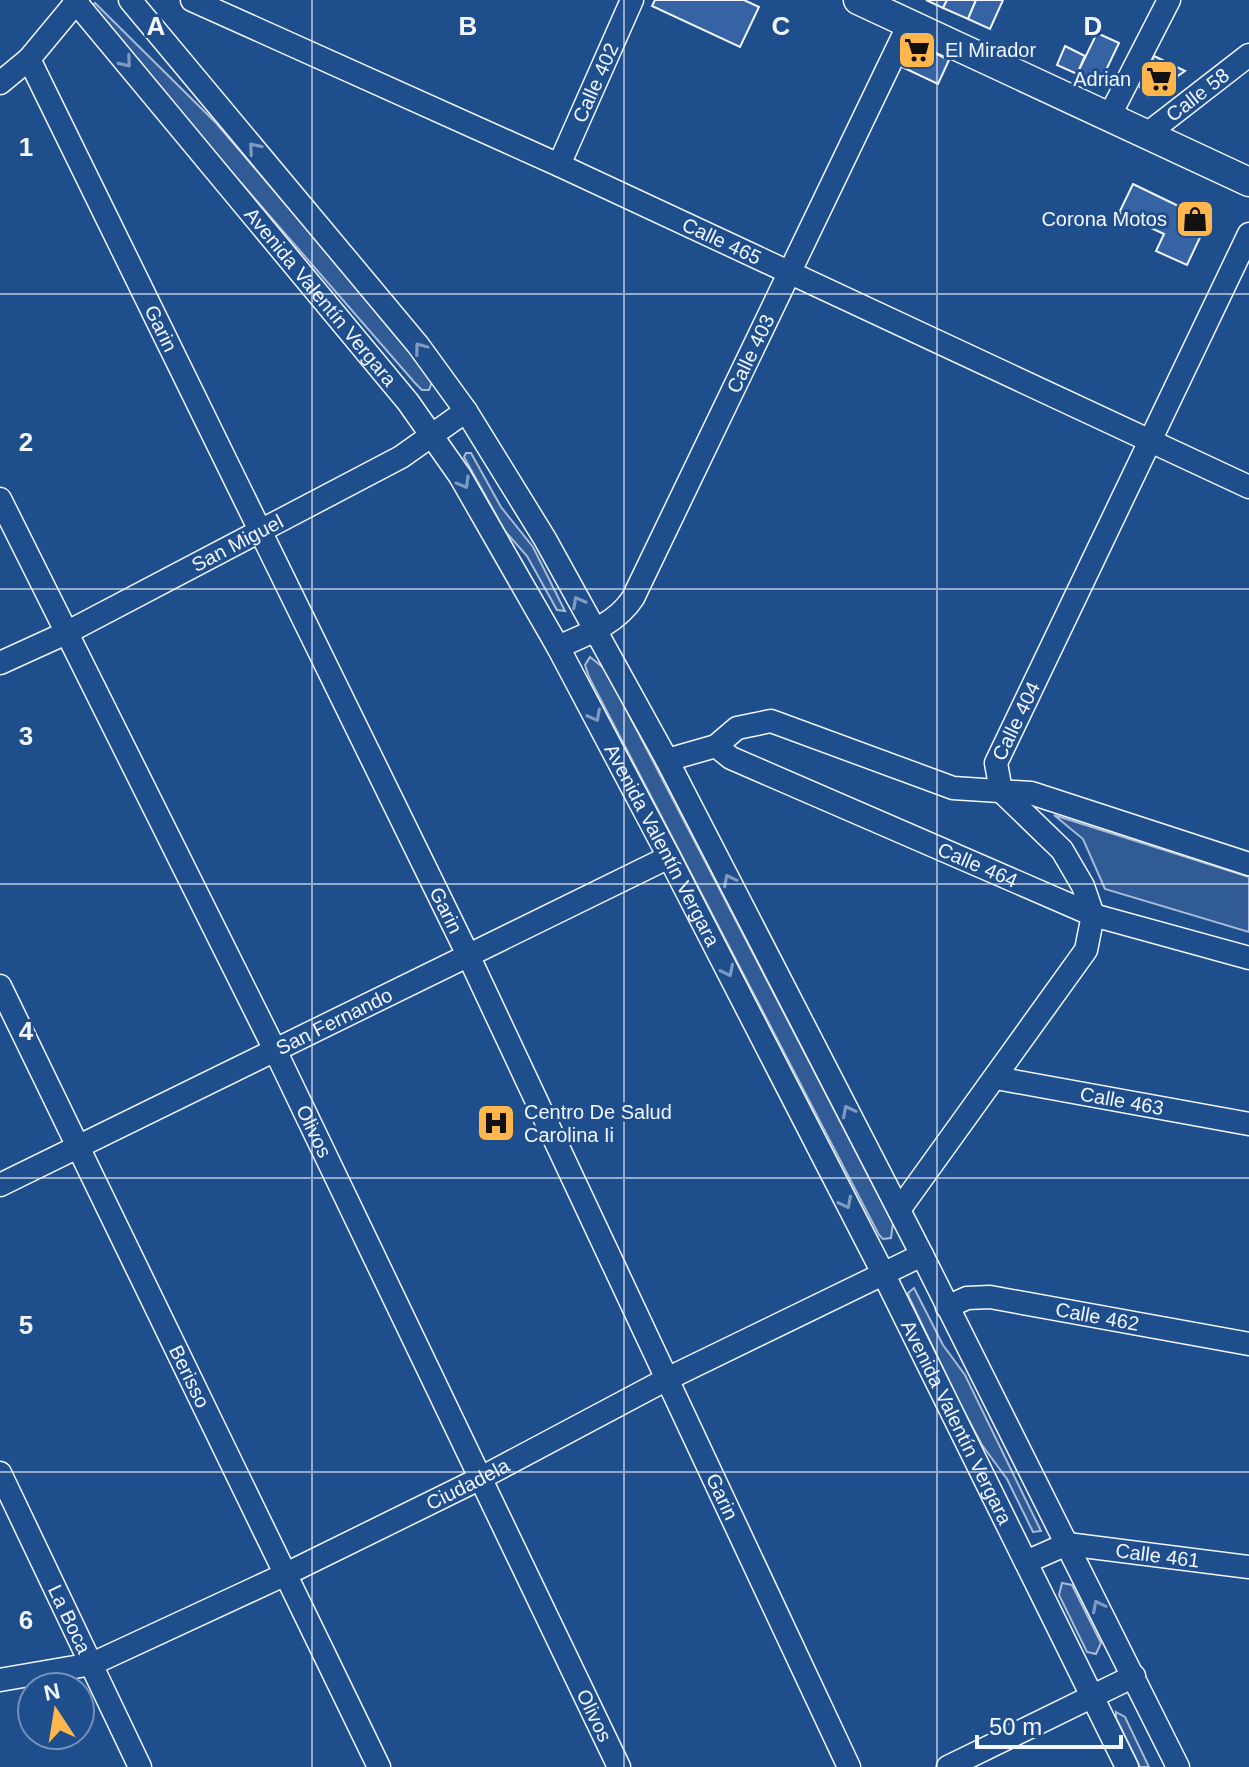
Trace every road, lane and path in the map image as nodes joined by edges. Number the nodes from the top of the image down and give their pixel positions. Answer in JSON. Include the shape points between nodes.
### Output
{"nodes":[{"id":1,"x":130,"y":0,"type":"edge"},
{"id":2,"x":192,"y":0,"type":"edge"},
{"id":3,"x":632,"y":0,"type":"edge"},
{"id":4,"x":858,"y":0,"type":"edge"},
{"id":5,"x":1169,"y":0,"type":"edge"},
{"id":6,"x":76,"y":1,"type":"edge"},
{"id":7,"x":908,"y":26,"type":"junction"},
{"id":8,"x":1249,"y":55,"type":"edge"},
{"id":9,"x":29,"y":59,"type":"junction"},
{"id":10,"x":0,"y":83,"type":"edge"},
{"id":11,"x":1110,"y":115,"type":"junction"},
{"id":12,"x":1147,"y":134,"type":"junction"},
{"id":13,"x":559,"y":165,"type":"junction"},
{"id":14,"x":1249,"y":182,"type":"edge"},
{"id":15,"x":1249,"y":234,"type":"edge"},
{"id":16,"x":788,"y":274,"type":"junction"},
{"id":17,"x":466,"y":411,"type":"junction"},
{"id":18,"x":433,"y":437,"type":"junction"},
{"id":19,"x":1152,"y":441,"type":"junction"},
{"id":20,"x":1249,"y":487,"type":"edge"},
{"id":21,"x":0,"y":499,"type":"edge"},
{"id":22,"x":259,"y":533,"type":"junction"},
{"id":23,"x":594,"y":631,"type":"junction"},
{"id":24,"x":66,"y":633,"type":"junction"},
{"id":25,"x":558,"y":647,"type":"junction"},
{"id":26,"x":0,"y":663,"type":"edge"},
{"id":27,"x":716,"y":746,"type":"junction"},
{"id":28,"x":667,"y":760,"type":"junction"},
{"id":29,"x":1001,"y":791,"type":"junction"},
{"id":30,"x":669,"y":857,"type":"junction"},
{"id":31,"x":1249,"y":864,"type":"edge"},
{"id":32,"x":1093,"y":915,"type":"junction"},
{"id":33,"x":469,"y":957,"type":"junction"},
{"id":34,"x":1249,"y":958,"type":"edge"},
{"id":35,"x":0,"y":986,"type":"edge"},
{"id":36,"x":275,"y":1050,"type":"junction"},
{"id":37,"x":996,"y":1078,"type":"junction"},
{"id":38,"x":1249,"y":1124,"type":"edge"},
{"id":39,"x":78,"y":1146,"type":"junction"},
{"id":40,"x":0,"y":1185,"type":"edge"},
{"id":41,"x":899,"y":1210,"type":"junction"},
{"id":42,"x":922,"y":1255,"type":"junction"},
{"id":43,"x":884,"y":1275,"type":"junction"},
{"id":44,"x":947,"y":1307,"type":"junction"},
{"id":45,"x":1249,"y":1344,"type":"edge"},
{"id":46,"x":667,"y":1379,"type":"junction"},
{"id":47,"x":0,"y":1473,"type":"edge"},
{"id":48,"x":479,"y":1479,"type":"junction"},
{"id":49,"x":1067,"y":1544,"type":"junction"},
{"id":50,"x":1026,"y":1562,"type":"junction"},
{"id":51,"x":1249,"y":1567,"type":"edge"},
{"id":52,"x":286,"y":1574,"type":"junction"},
{"id":53,"x":92,"y":1664,"type":"junction"},
{"id":54,"x":1134,"y":1676,"type":"junction"},
{"id":55,"x":0,"y":1680,"type":"edge"},
{"id":56,"x":1093,"y":1695,"type":"junction"},
{"id":57,"x":140,"y":1767,"type":"edge"},
{"id":58,"x":379,"y":1767,"type":"edge"},
{"id":59,"x":619,"y":1767,"type":"edge"},
{"id":60,"x":849,"y":1767,"type":"edge"},
{"id":61,"x":948,"y":1767,"type":"edge"},
{"id":62,"x":1127,"y":1767,"type":"edge"},
{"id":63,"x":1178,"y":1767,"type":"edge"}],
"edges":[{"from":17,"to":1,"type":"street","name":"Avenida Valentín Vergara","one_way":true,"via":[[418,345]]},
{"from":2,"to":13,"type":"street","name":"Calle 465"},
{"from":3,"to":13,"type":"street","name":"Calle 402"},
{"from":4,"to":7,"type":"main road"},
{"from":5,"to":11,"type":"street"},
{"from":6,"to":9,"type":"street"},
{"from":6,"to":18,"type":"street","name":"Avenida Valentín Vergara","one_way":true},
{"from":7,"to":11,"type":"main road"},
{"from":7,"to":16,"type":"street","name":"Calle 403"},
{"from":8,"to":12,"type":"street","name":"Calle 58"},
{"from":9,"to":10,"type":"street"},
{"from":9,"to":22,"type":"street","name":"Garin"},
{"from":11,"to":12,"type":"main road"},
{"from":12,"to":14,"type":"main road"},
{"from":13,"to":16,"type":"street","name":"Calle 465"},
{"from":15,"to":19,"type":"street","name":"Calle 404"},
{"from":16,"to":19,"type":"street","name":"Calle 465"},
{"from":16,"to":23,"type":"street","name":"Calle 403","via":[[633,598]]},
{"from":17,"to":18,"type":"street","name":"San Miguel"},
{"from":23,"to":17,"type":"street","name":"Avenida Valentín Vergara","one_way":true},
{"from":18,"to":22,"type":"street","name":"San Miguel"},
{"from":18,"to":25,"type":"street","name":"Avenida Valentín Vergara","one_way":true},
{"from":19,"to":20,"type":"street","name":"Calle 465"},
{"from":19,"to":29,"type":"street","name":"Calle 404","via":[[996,763]]},
{"from":21,"to":24,"type":"street","name":"Olivos"},
{"from":22,"to":24,"type":"street","name":"San Miguel"},
{"from":22,"to":33,"type":"street","name":"Garin"},
{"from":23,"to":25,"type":"street","name":"Calle 403"},
{"from":23,"to":28,"type":"street","name":"Avenida Valentín Vergara"},
{"from":24,"to":26,"type":"street","name":"San Miguel"},
{"from":24,"to":36,"type":"street","name":"Olivos"},
{"from":25,"to":30,"type":"street","name":"Avenida Valentín Vergara","one_way":true},
{"from":27,"to":28,"type":"street"},
{"from":27,"to":29,"type":"street","via":[[737,728],[771,721],[953,788]]},
{"from":27,"to":32,"type":"street","name":"Calle 464","via":[[731,758]]},
{"from":41,"to":28,"type":"street","name":"Avenida Valentín Vergara","one_way":true},
{"from":29,"to":31,"type":"street","via":[[1031,793]]},
{"from":29,"to":32,"type":"street","name":"Calle 404","via":[[1062,850]]},
{"from":30,"to":33,"type":"street","name":"San Fernando"},
{"from":30,"to":43,"type":"street","name":"Avenida Valentín Vergara","one_way":true},
{"from":32,"to":34,"type":"street","name":"Calle 464"},
{"from":32,"to":37,"type":"street","via":[[1086,950]]},
{"from":33,"to":36,"type":"street","name":"San Fernando"},
{"from":33,"to":46,"type":"street","name":"Garin"},
{"from":35,"to":39,"type":"street","name":"Berisso"},
{"from":36,"to":39,"type":"street","name":"San Fernando"},
{"from":36,"to":48,"type":"street","name":"Olivos"},
{"from":37,"to":38,"type":"street","name":"Calle 463"},
{"from":37,"to":41,"type":"street"},
{"from":39,"to":40,"type":"street","name":"San Fernando"},
{"from":39,"to":52,"type":"street","name":"Berisso"},
{"from":41,"to":42,"type":"street","name":"Avenida Valentín Vergara"},
{"from":42,"to":43,"type":"street","name":"Ciudadela"},
{"from":42,"to":44,"type":"street","name":"Avenida Valentín Vergara"},
{"from":43,"to":46,"type":"street","name":"Ciudadela"},
{"from":43,"to":50,"type":"street","name":"Avenida Valentín Vergara"},
{"from":44,"to":45,"type":"street","name":"Calle 462","via":[[967,1298],[990,1297]]},
{"from":44,"to":49,"type":"street","name":"Avenida Valentín Vergara"},
{"from":46,"to":48,"type":"street","name":"Ciudadela"},
{"from":46,"to":60,"type":"street","name":"Garin"},
{"from":47,"to":53,"type":"street","name":"La Boca"},
{"from":48,"to":52,"type":"street","name":"Ciudadela"},
{"from":48,"to":59,"type":"street","name":"Olivos"},
{"from":49,"to":50,"type":"street"},
{"from":49,"to":51,"type":"street","name":"Calle 461"},
{"from":54,"to":49,"type":"street","name":"Avenida Valentín Vergara","one_way":true},
{"from":50,"to":56,"type":"street","name":"Avenida Valentín Vergara"},
{"from":52,"to":53,"type":"street","name":"Ciudadela"},
{"from":52,"to":58,"type":"street","name":"Berisso"},
{"from":53,"to":55,"type":"street","name":"Ciudadela"},
{"from":53,"to":57,"type":"street","name":"La Boca"},
{"from":54,"to":56,"type":"street"},
{"from":54,"to":63,"type":"street","name":"Avenida Valentín Vergara"},
{"from":56,"to":61,"type":"street"},
{"from":56,"to":62,"type":"street","name":"Avenida Valentín Vergara"}]}
